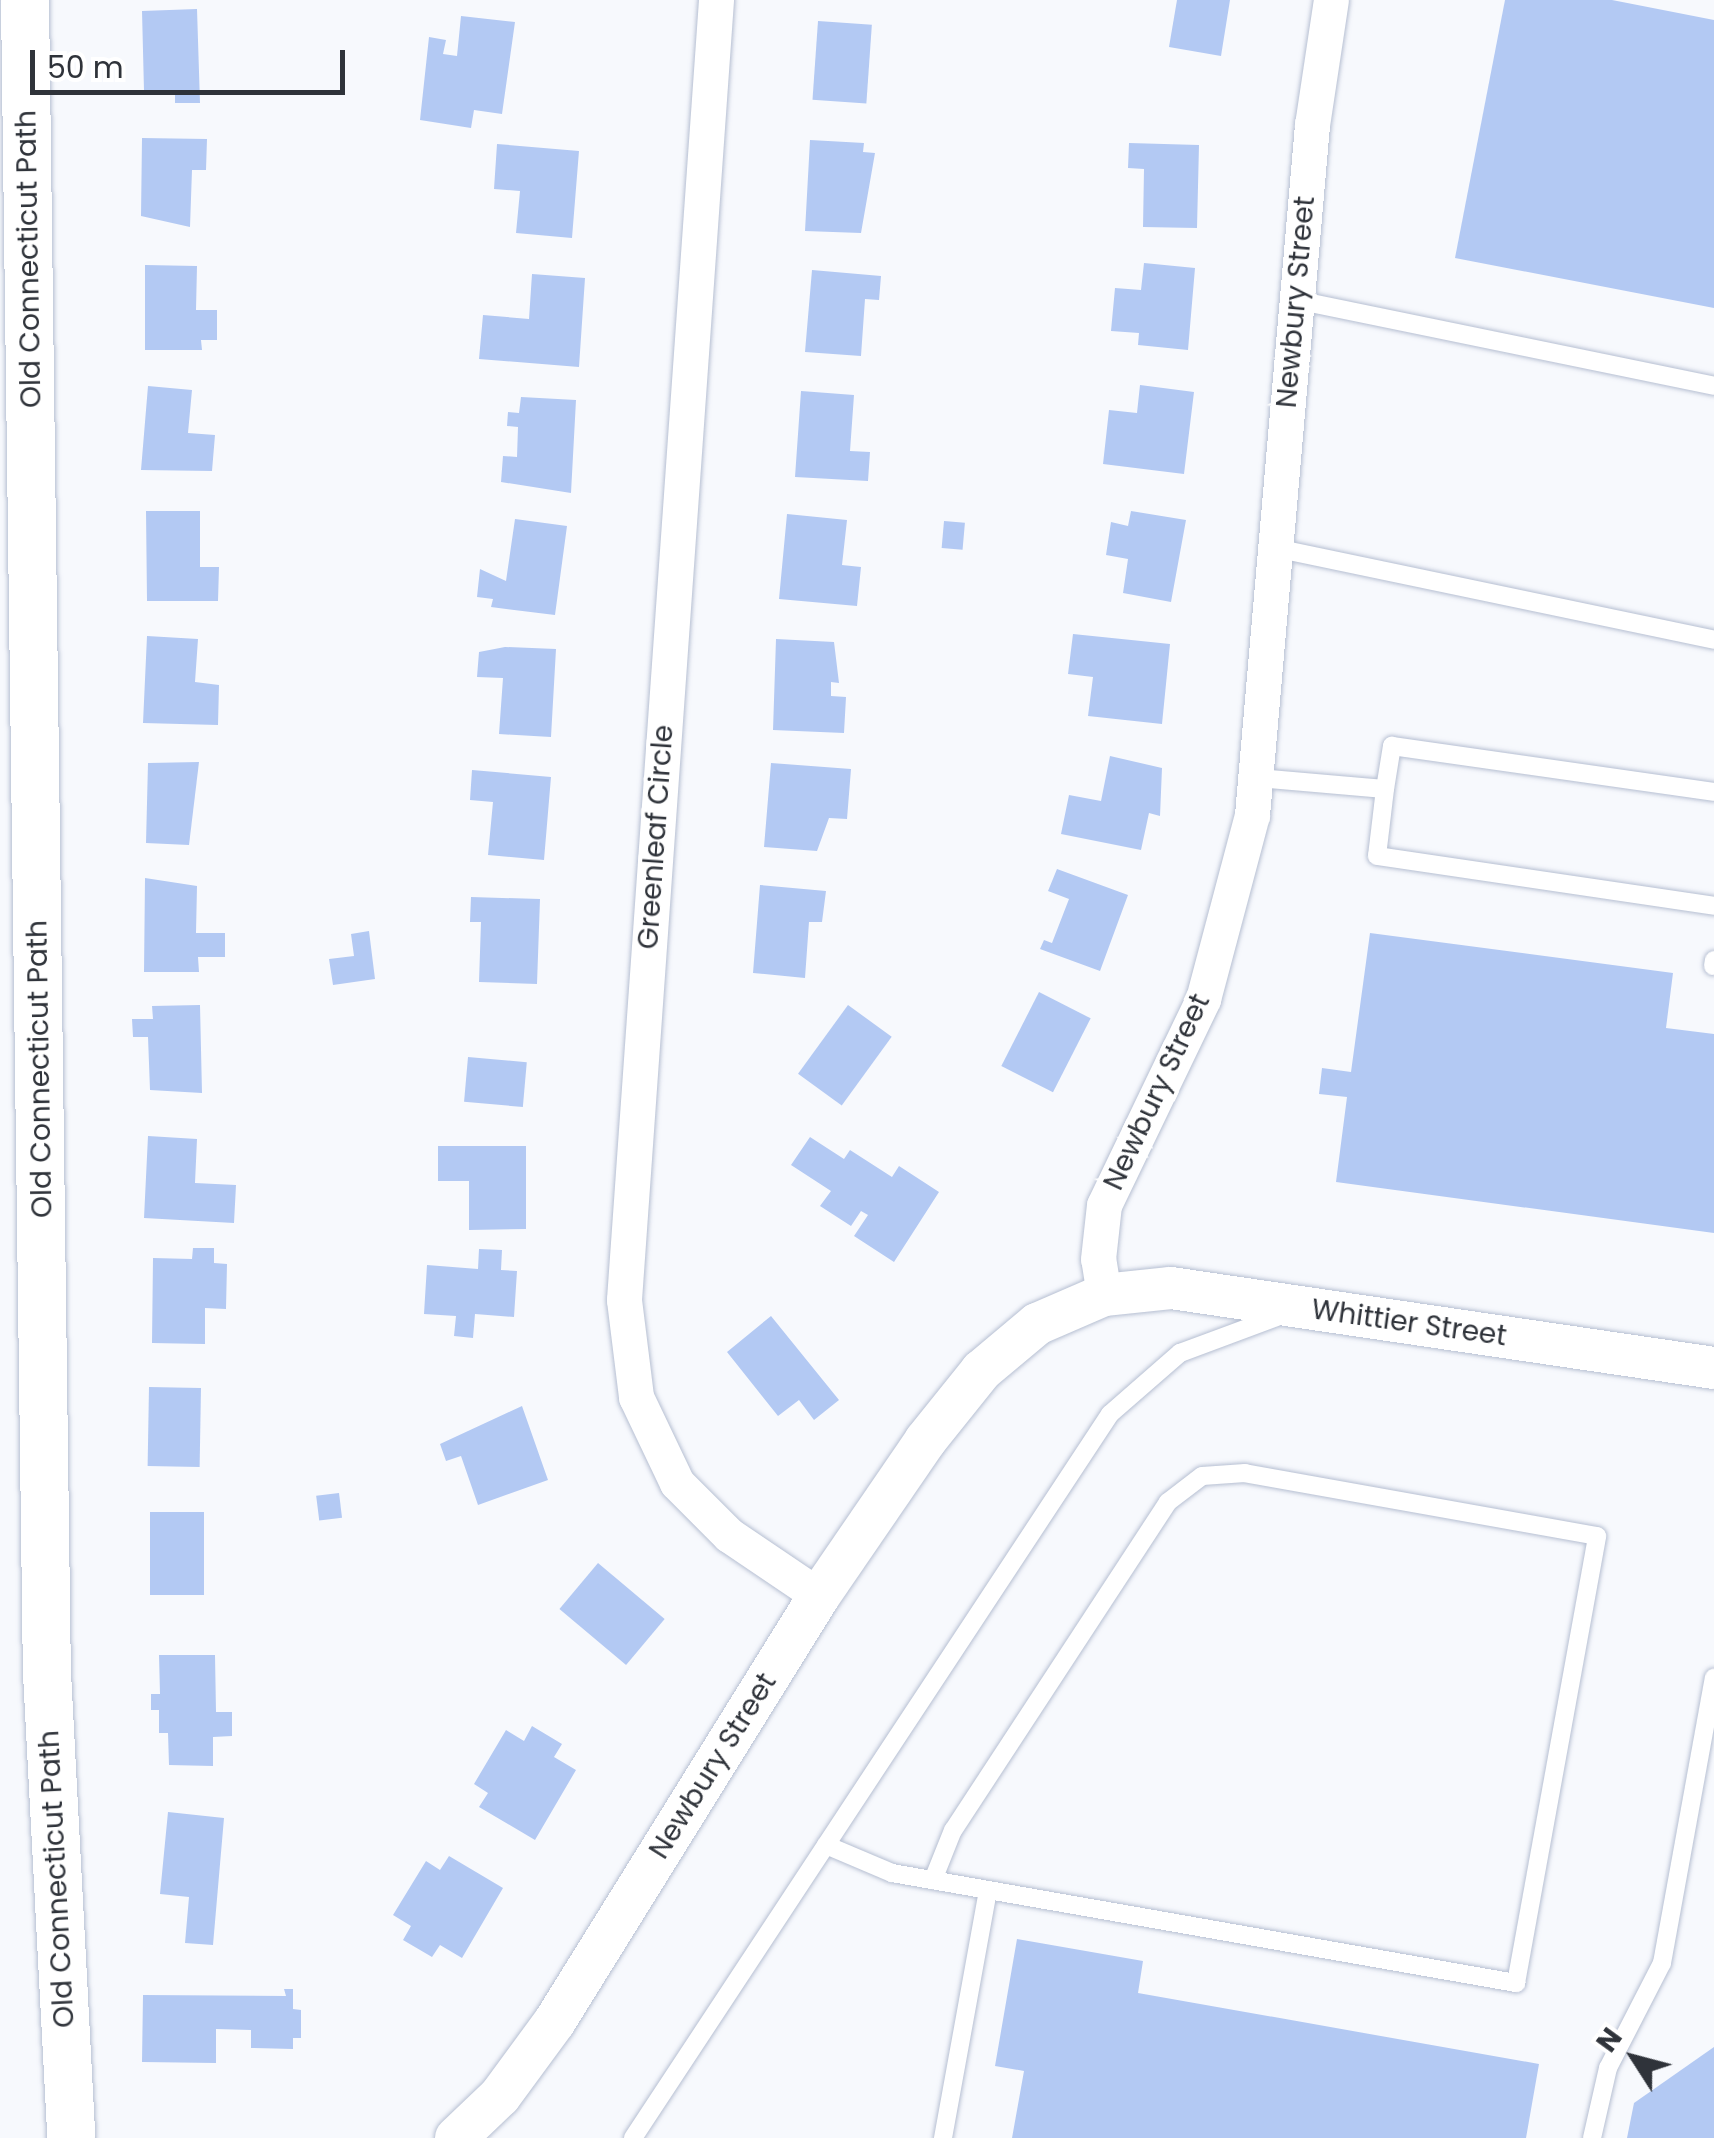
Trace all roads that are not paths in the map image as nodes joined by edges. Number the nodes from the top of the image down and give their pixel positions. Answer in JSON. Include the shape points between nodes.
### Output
{"nodes":[{"id":1,"x":716,"y":0,"type":"edge"},
{"id":2,"x":1331,"y":0,"type":"edge"},
{"id":3,"x":17,"y":2,"type":"edge"},
{"id":4,"x":1296,"y":300,"type":"junction"},
{"id":5,"x":1714,"y":386,"type":"edge"},
{"id":6,"x":1274,"y":548,"type":"junction"},
{"id":7,"x":1714,"y":640,"type":"edge"},
{"id":8,"x":1258,"y":778,"type":"junction"},
{"id":9,"x":1384,"y":789,"type":"junction"},
{"id":10,"x":1714,"y":792,"type":"edge"},
{"id":11,"x":1714,"y":906,"type":"edge"},
{"id":12,"x":1104,"y":1294,"type":"junction"},
{"id":13,"x":1340,"y":1312,"type":"junction"},
{"id":14,"x":1714,"y":1368,"type":"edge"},
{"id":15,"x":819,"y":1596,"type":"junction"},
{"id":16,"x":1714,"y":1678,"type":"edge"},
{"id":17,"x":826,"y":1846,"type":"junction"},
{"id":18,"x":933,"y":1880,"type":"junction"},
{"id":19,"x":988,"y":1890,"type":"junction"},
{"id":20,"x":72,"y":2138,"type":"edge"},
{"id":21,"x":456,"y":2138,"type":"edge"},
{"id":22,"x":633,"y":2138,"type":"edge"},
{"id":23,"x":943,"y":2138,"type":"edge"},
{"id":24,"x":1592,"y":2138,"type":"edge"}],
"edges":[{"from":1,"to":15,"type":"street","name":"Greenleaf Circle","via":[[624,1300],[636,1397],[677,1484],[729,1535]]},
{"from":2,"to":4,"type":"street","name":"Newbury Street"},
{"from":3,"to":20,"type":"main road","name":"Old Connecticut Path","via":[[48,1674]]},
{"from":4,"to":5,"type":"lane"},
{"from":4,"to":6,"type":"street","name":"Newbury Street"},
{"from":6,"to":7,"type":"lane"},
{"from":6,"to":8,"type":"street","name":"Newbury Street"},
{"from":8,"to":9,"type":"lane"},
{"from":8,"to":12,"type":"street","name":"Newbury Street","via":[[1203,998],[1104,1205],[1098,1259]]},
{"from":9,"to":10,"type":"lane","via":[[1392,746]]},
{"from":9,"to":11,"type":"lane","via":[[1377,856]]},
{"from":12,"to":13,"type":"street","name":"Whittier Street","via":[[1171,1288]]},
{"from":12,"to":15,"type":"street","name":"Newbury Street","via":[[1037,1324],[981,1372]]},
{"from":13,"to":14,"type":"street","name":"Whittier Street"},
{"from":13,"to":17,"type":"lane","via":[[1288,1315],[1213,1336],[1127,1394]]},
{"from":15,"to":21,"type":"street","name":"Newbury Street","via":[[556,2022],[500,2096]]},
{"from":16,"to":24,"type":"lane","via":[[1662,1963],[1608,2068]]},
{"from":17,"to":18,"type":"lane","via":[[874,1868]]},
{"from":17,"to":22,"type":"lane"},
{"from":18,"to":19,"type":"lane"},
{"from":18,"to":19,"type":"lane","via":[[953,1830],[1188,1483],[1245,1473],[1597,1536],[1516,1984]]},
{"from":19,"to":23,"type":"lane"}]}
